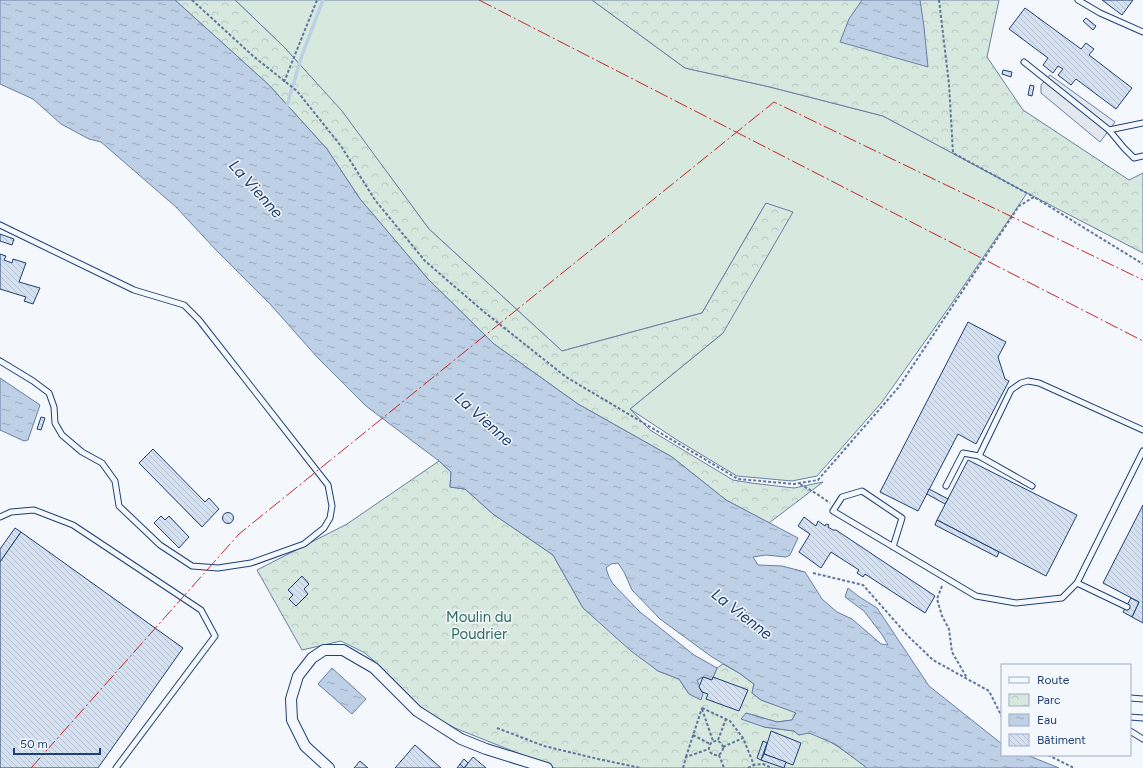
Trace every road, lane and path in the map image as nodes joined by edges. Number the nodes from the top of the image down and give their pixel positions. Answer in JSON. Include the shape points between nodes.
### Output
{"nodes":[{"id":1,"x":192,"y":0,"type":"edge"},
{"id":2,"x":317,"y":0,"type":"edge"},
{"id":3,"x":939,"y":0,"type":"edge"},
{"id":4,"x":1078,"y":0,"type":"edge"},
{"id":5,"x":1143,"y":32,"type":"edge"},
{"id":6,"x":1024,"y":62,"type":"dead end"},
{"id":7,"x":284,"y":82,"type":"junction"},
{"id":8,"x":1143,"y":123,"type":"edge"},
{"id":9,"x":1109,"y":130,"type":"junction"},
{"id":10,"x":1143,"y":156,"type":"edge"},
{"id":11,"x":1034,"y":197,"type":"junction"},
{"id":12,"x":0,"y":225,"type":"edge"},
{"id":13,"x":1143,"y":264,"type":"edge"},
{"id":14,"x":0,"y":361,"type":"edge"},
{"id":15,"x":1143,"y":430,"type":"edge"},
{"id":16,"x":1143,"y":451,"type":"edge"},
{"id":17,"x":979,"y":456,"type":"junction"},
{"id":18,"x":799,"y":483,"type":"junction"},
{"id":19,"x":946,"y":486,"type":"dead end"},
{"id":20,"x":1032,"y":486,"type":"dead end"},
{"id":21,"x":836,"y":508,"type":"junction"},
{"id":22,"x":0,"y":518,"type":"edge"},
{"id":23,"x":893,"y":547,"type":"junction"},
{"id":24,"x":813,"y":573,"type":"dead end"},
{"id":25,"x":944,"y":577,"type":"junction"},
{"id":26,"x":1077,"y":583,"type":"junction"},
{"id":27,"x":1127,"y":607,"type":"dead end"},
{"id":28,"x":968,"y":679,"type":"junction"},
{"id":29,"x":1131,"y":698,"type":"edge"},
{"id":30,"x":1143,"y":699,"type":"edge"},
{"id":31,"x":702,"y":708,"type":"junction"},
{"id":32,"x":1001,"y":715,"type":"edge"},
{"id":33,"x":1131,"y":717,"type":"edge"},
{"id":34,"x":1143,"y":718,"type":"edge"},
{"id":35,"x":726,"y":719,"type":"junction"},
{"id":36,"x":497,"y":728,"type":"dead end"},
{"id":37,"x":1131,"y":732,"type":"edge"},
{"id":38,"x":693,"y":735,"type":"junction"},
{"id":39,"x":743,"y":738,"type":"junction"},
{"id":40,"x":1143,"y":739,"type":"edge"},
{"id":41,"x":718,"y":740,"type":"junction"},
{"id":42,"x":713,"y":741,"type":"junction"},
{"id":43,"x":710,"y":744,"type":"junction"},
{"id":44,"x":723,"y":747,"type":"junction"},
{"id":45,"x":709,"y":749,"type":"junction"},
{"id":46,"x":719,"y":755,"type":"junction"},
{"id":47,"x":1050,"y":756,"type":"edge"},
{"id":48,"x":686,"y":757,"type":"junction"},
{"id":49,"x":754,"y":764,"type":"junction"},
{"id":50,"x":116,"y":768,"type":"edge"},
{"id":51,"x":329,"y":768,"type":"edge"},
{"id":52,"x":547,"y":768,"type":"edge"},
{"id":53,"x":641,"y":768,"type":"edge"},
{"id":54,"x":683,"y":768,"type":"edge"},
{"id":55,"x":724,"y":768,"type":"edge"},
{"id":56,"x":748,"y":768,"type":"edge"},
{"id":57,"x":771,"y":768,"type":"edge"},
{"id":58,"x":1074,"y":768,"type":"edge"}],
"edges":[{"from":1,"to":7,"type":"path"},
{"from":2,"to":7,"type":"path"},
{"from":3,"to":11,"type":"path","via":[[949,84],[952,153]]},
{"from":4,"to":5,"type":"lane"},
{"from":6,"to":9,"type":"lane"},
{"from":7,"to":18,"type":"path","via":[[297,91],[341,146],[375,200],[425,261],[566,377],[738,480]]},
{"from":8,"to":9,"type":"lane"},
{"from":9,"to":10,"type":"lane","via":[[1134,158]]},
{"from":11,"to":13,"type":"path"},
{"from":11,"to":18,"type":"path","via":[[1019,206],[898,388],[818,480]]},
{"from":12,"to":14,"type":"lane","via":[[134,290],[184,305],[199,320],[328,485],[332,506],[330,518],[324,528],[304,544],[251,564],[218,568],[192,566],[160,545],[119,506],[115,481],[102,463],[82,452],[62,435],[56,423],[49,393]]},
{"from":15,"to":17,"type":"lane","via":[[1039,383],[1028,381],[1011,390]]},
{"from":16,"to":26,"type":"lane"},
{"from":17,"to":19,"type":"lane","via":[[964,452]]},
{"from":17,"to":20,"type":"lane"},
{"from":18,"to":21,"type":"path"},
{"from":21,"to":23,"type":"lane","via":[[833,511]]},
{"from":21,"to":23,"type":"lane","via":[[842,496],[862,491],[902,518]]},
{"from":22,"to":50,"type":"lane","via":[[11,512],[34,510],[73,525],[201,610],[215,636]]},
{"from":23,"to":25,"type":"lane"},
{"from":24,"to":28,"type":"path","via":[[863,585],[933,660]]},
{"from":25,"to":26,"type":"lane","via":[[976,596],[1016,602],[1062,598]]},
{"from":25,"to":28,"type":"path","via":[[937,599],[948,629],[952,652]]},
{"from":26,"to":27,"type":"lane"},
{"from":28,"to":32,"type":"path","via":[[989,691]]},
{"from":29,"to":30,"type":"lane"},
{"from":31,"to":35,"type":"path"},
{"from":31,"to":38,"type":"path"},
{"from":31,"to":42,"type":"path"},
{"from":33,"to":34,"type":"lane"},
{"from":35,"to":39,"type":"path"},
{"from":35,"to":41,"type":"path"},
{"from":36,"to":53,"type":"path","via":[[544,746]]},
{"from":37,"to":40,"type":"lane"},
{"from":38,"to":43,"type":"path"},
{"from":38,"to":48,"type":"path"},
{"from":39,"to":44,"type":"path"},
{"from":39,"to":49,"type":"path"},
{"from":41,"to":42,"type":"path"},
{"from":41,"to":44,"type":"path"},
{"from":42,"to":43,"type":"path"},
{"from":43,"to":45,"type":"path"},
{"from":44,"to":46,"type":"path","via":[[723,752]]},
{"from":45,"to":46,"type":"path","via":[[714,756]]},
{"from":45,"to":48,"type":"path"},
{"from":46,"to":55,"type":"path"},
{"from":47,"to":58,"type":"path"},
{"from":48,"to":54,"type":"path"},
{"from":49,"to":56,"type":"path"},
{"from":49,"to":57,"type":"path","via":[[763,764]]},
{"from":51,"to":52,"type":"street","via":[[305,746],[292,720],[291,699],[298,676],[312,658],[324,650],[343,650],[374,668],[416,711],[461,739]]}]}
